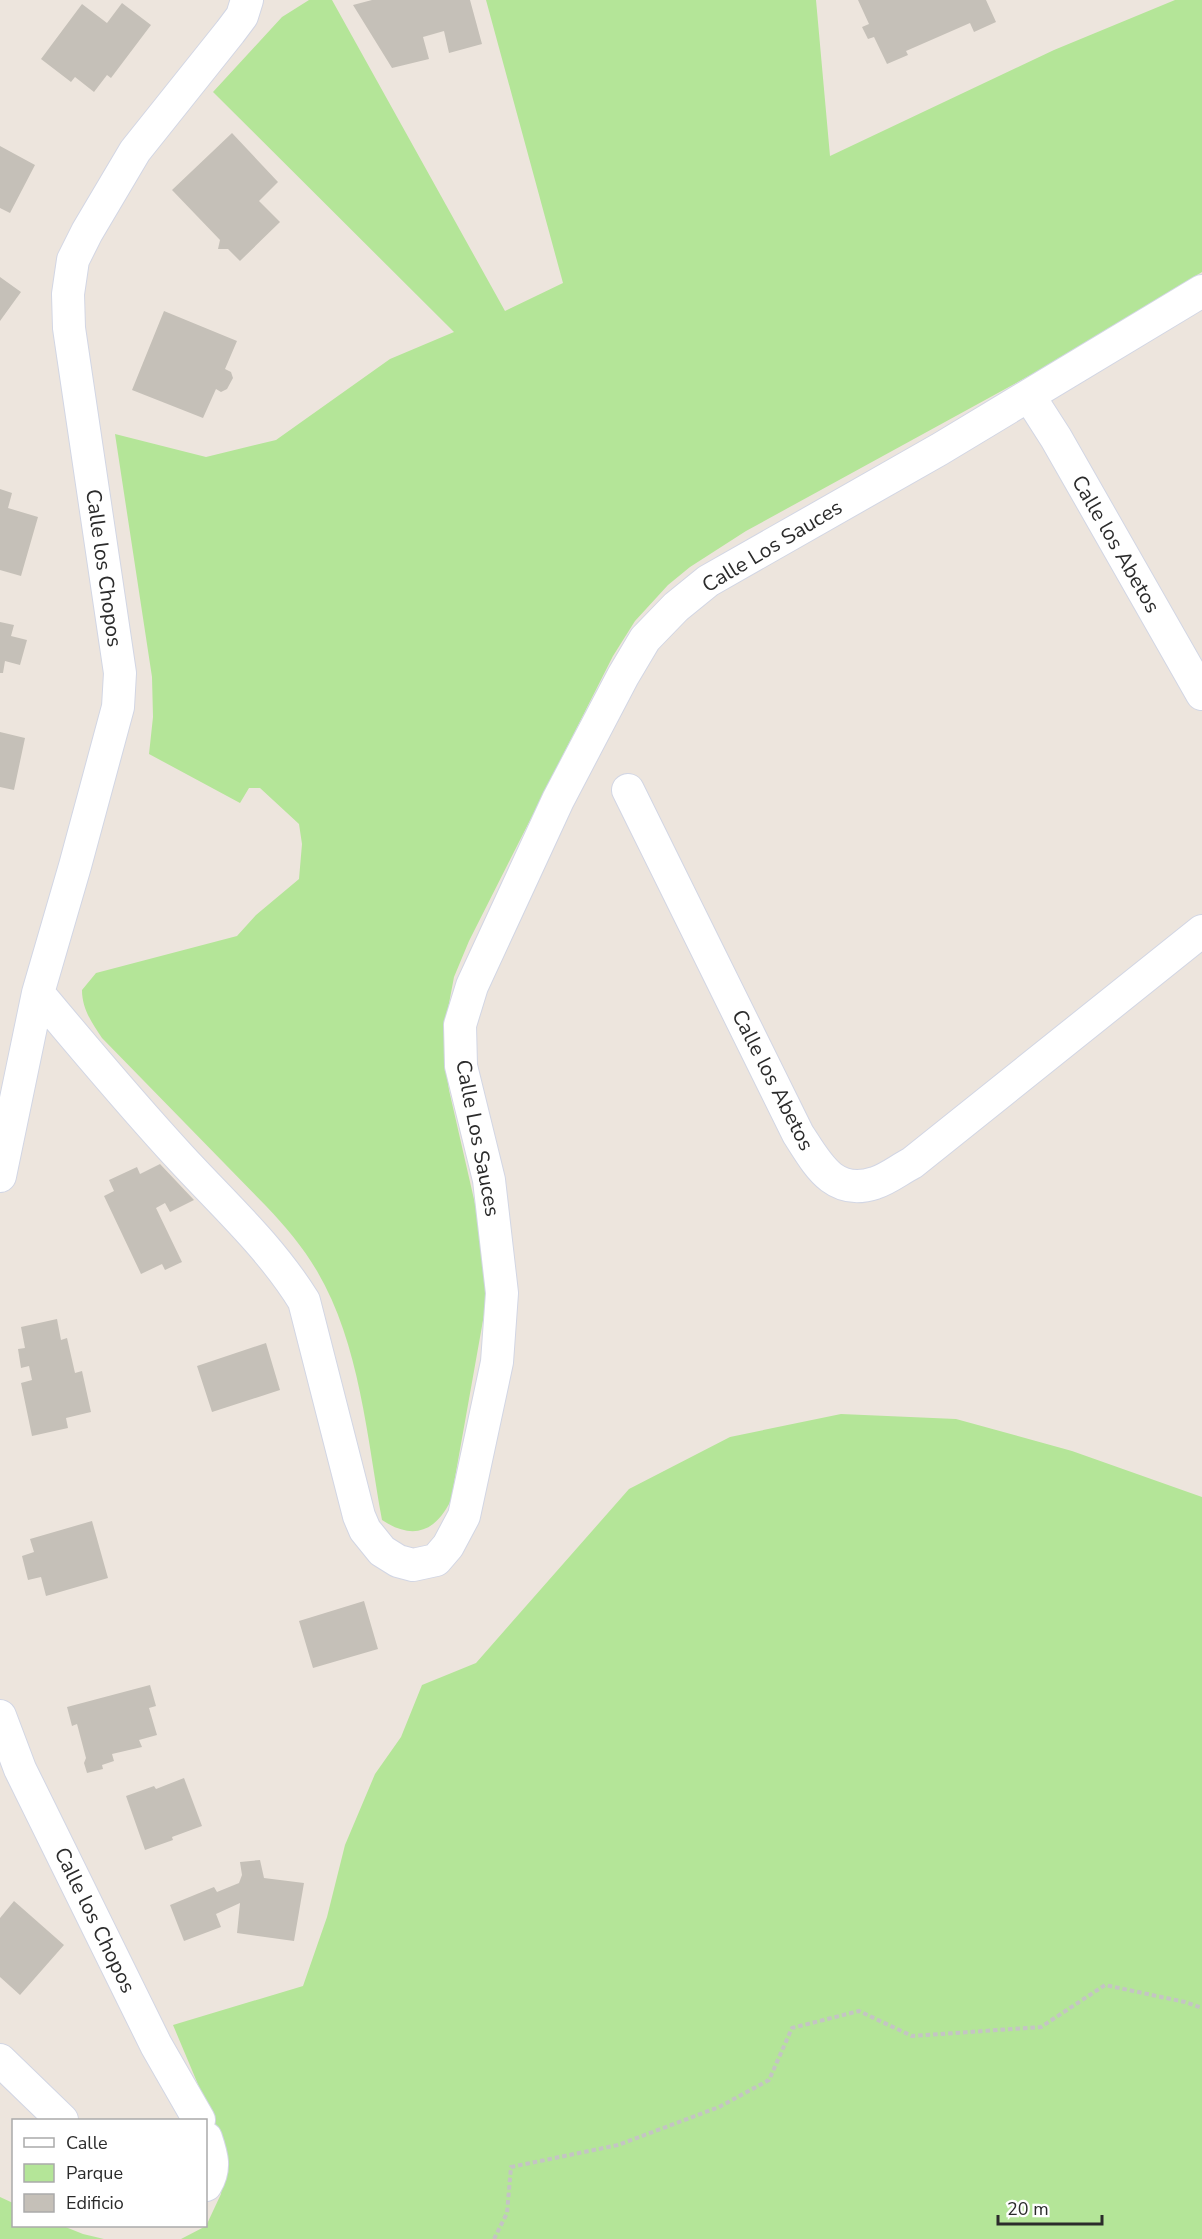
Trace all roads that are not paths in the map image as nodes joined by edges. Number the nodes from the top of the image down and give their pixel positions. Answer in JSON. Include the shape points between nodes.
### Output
{"nodes":[{"id":1,"x":247,"y":0,"type":"edge"},
{"id":2,"x":1202,"y":291,"type":"edge"},
{"id":3,"x":1029,"y":396,"type":"junction"},
{"id":4,"x":1202,"y":694,"type":"edge"},
{"id":5,"x":628,"y":790,"type":"dead end"},
{"id":6,"x":1202,"y":931,"type":"edge"},
{"id":7,"x":38,"y":993,"type":"junction"},
{"id":8,"x":0,"y":1176,"type":"edge"},
{"id":9,"x":0,"y":1716,"type":"edge"},
{"id":10,"x":0,"y":2061,"type":"edge"},
{"id":11,"x":60,"y":2119,"type":"edge"},
{"id":12,"x":198,"y":2119,"type":"edge"},
{"id":13,"x":207,"y":2141,"type":"edge"},
{"id":14,"x":207,"y":2183,"type":"edge"}],
"edges":[{"from":1,"to":7,"type":"street","name":"Calle los Chopos","via":[[231,32],[135,151],[73,260],[69,328],[120,673],[118,707]]},
{"from":2,"to":3,"type":"street","name":"Calle Los Sauces"},
{"from":3,"to":4,"type":"street","name":"Calle los Abetos"},
{"from":3,"to":7,"type":"street","name":"Calle Los Sauces","via":[[708,581],[645,639],[593,730],[477,976],[460,1025],[460,1066],[489,1180],[502,1293],[497,1362],[464,1516],[436,1560],[413,1565],[398,1561],[382,1551],[364,1530],[304,1301],[287,1273]]},
{"from":5,"to":6,"type":"street","name":"Calle los Abetos","via":[[798,1134],[819,1167],[847,1186],[877,1183],[912,1163]]},
{"from":7,"to":8,"type":"street","name":"Calle los Chopos"},
{"from":9,"to":12,"type":"street","name":"Calle los Chopos","via":[[20,1769],[156,2045]]},
{"from":10,"to":11,"type":"street"},
{"from":13,"to":14,"type":"street","via":[[213,2174]]}]}
